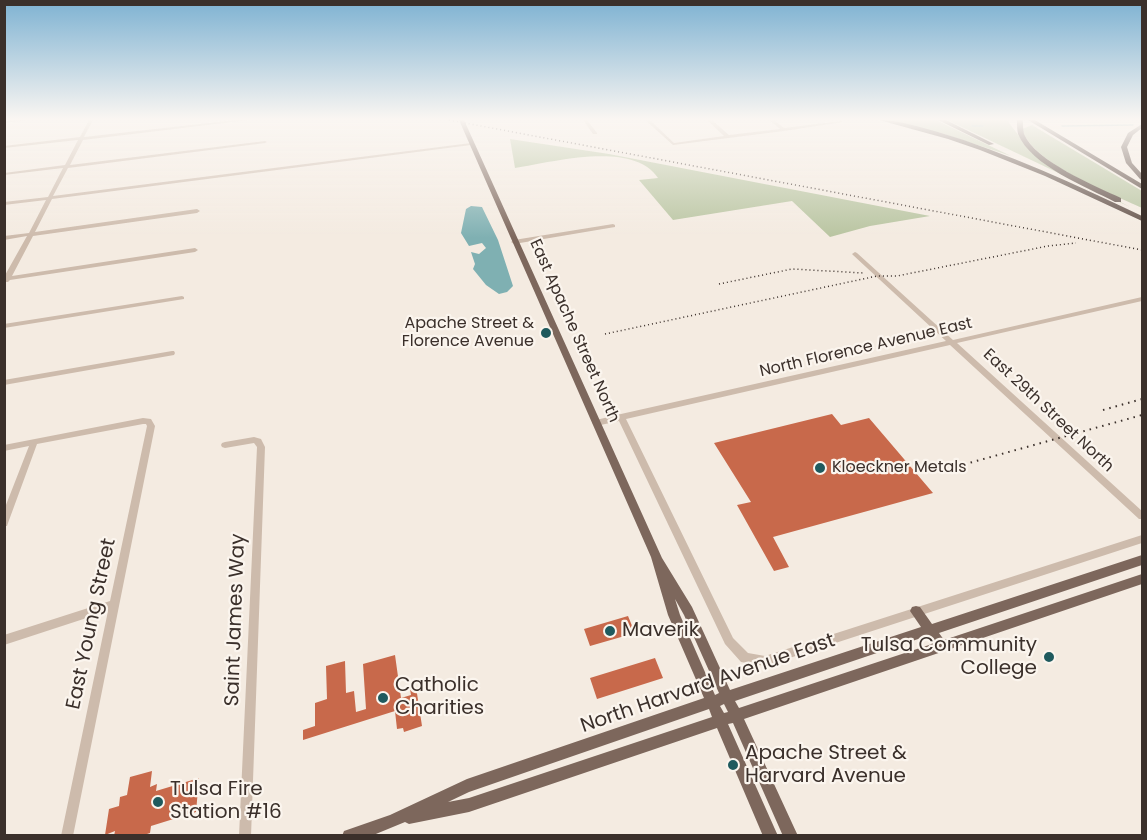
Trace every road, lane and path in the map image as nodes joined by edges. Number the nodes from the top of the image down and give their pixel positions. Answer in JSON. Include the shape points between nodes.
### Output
{"nodes":[{"id":1,"x":70,"y":159,"type":"edge"},
{"id":2,"x":122,"y":159,"type":"edge"},
{"id":3,"x":352,"y":159,"type":"edge"},
{"id":4,"x":478,"y":159,"type":"edge"},
{"id":5,"x":1011,"y":159,"type":"edge"},
{"id":6,"x":1022,"y":159,"type":"edge"},
{"id":7,"x":1044,"y":159,"type":"edge"},
{"id":8,"x":1097,"y":159,"type":"edge"},
{"id":9,"x":1128,"y":159,"type":"edge"},
{"id":10,"x":66,"y":166,"type":"junction"},
{"id":11,"x":4,"y":174,"type":"edge"},
{"id":12,"x":1143,"y":178,"type":"edge"},
{"id":13,"x":1143,"y":187,"type":"edge"},
{"id":14,"x":50,"y":198,"type":"junction"},
{"id":15,"x":4,"y":204,"type":"edge"},
{"id":16,"x":196,"y":212,"type":"dead end"},
{"id":17,"x":1143,"y":212,"type":"edge"},
{"id":18,"x":1143,"y":218,"type":"edge"},
{"id":19,"x":613,"y":226,"type":"dead end"},
{"id":20,"x":30,"y":235,"type":"junction"},
{"id":21,"x":4,"y":238,"type":"edge"},
{"id":22,"x":514,"y":242,"type":"junction"},
{"id":23,"x":195,"y":250,"type":"dead end"},
{"id":24,"x":855,"y":254,"type":"dead end"},
{"id":25,"x":5,"y":281,"type":"edge"},
{"id":26,"x":182,"y":298,"type":"dead end"},
{"id":27,"x":1143,"y":299,"type":"edge"},
{"id":28,"x":4,"y":326,"type":"edge"},
{"id":29,"x":953,"y":343,"type":"junction"},
{"id":30,"x":172,"y":353,"type":"dead end"},
{"id":31,"x":4,"y":383,"type":"edge"},
{"id":32,"x":621,"y":417,"type":"junction"},
{"id":33,"x":596,"y":423,"type":"junction"},
{"id":34,"x":34,"y":443,"type":"junction"},
{"id":35,"x":225,"y":445,"type":"dead end"},
{"id":36,"x":4,"y":448,"type":"edge"},
{"id":37,"x":1143,"y":516,"type":"edge"},
{"id":38,"x":4,"y":523,"type":"edge"},
{"id":39,"x":1143,"y":539,"type":"edge"},
{"id":40,"x":656,"y":557,"type":"junction"},
{"id":41,"x":1143,"y":560,"type":"edge"},
{"id":42,"x":1143,"y":579,"type":"edge"},
{"id":43,"x":115,"y":604,"type":"junction"},
{"id":44,"x":916,"y":611,"type":"junction"},
{"id":45,"x":930,"y":630,"type":"junction"},
{"id":46,"x":4,"y":640,"type":"edge"},
{"id":47,"x":942,"y":647,"type":"junction"},
{"id":48,"x":745,"y":658,"type":"joint"},
{"id":49,"x":727,"y":697,"type":"junction"},
{"id":50,"x":711,"y":702,"type":"junction"},
{"id":51,"x":736,"y":716,"type":"junction"},
{"id":52,"x":720,"y":722,"type":"junction"},
{"id":53,"x":392,"y":821,"type":"junction"},
{"id":54,"x":67,"y":836,"type":"edge"},
{"id":55,"x":245,"y":836,"type":"edge"},
{"id":56,"x":349,"y":836,"type":"edge"},
{"id":57,"x":771,"y":836,"type":"edge"},
{"id":58,"x":791,"y":836,"type":"edge"}],
"edges":[{"from":1,"to":10,"type":"street"},
{"from":2,"to":10,"type":"street"},
{"from":3,"to":14,"type":"street"},
{"from":4,"to":22,"type":"main road","name":"East Apache Street North"},
{"from":5,"to":18,"type":"highway"},
{"from":6,"to":18,"type":"highway"},
{"from":7,"to":17,"type":"highway"},
{"from":8,"to":13,"type":"highway"},
{"from":9,"to":12,"type":"highway"},
{"from":10,"to":11,"type":"street"},
{"from":10,"to":14,"type":"street"},
{"from":14,"to":15,"type":"street"},
{"from":14,"to":20,"type":"street"},
{"from":16,"to":20,"type":"street"},
{"from":19,"to":22,"type":"street"},
{"from":20,"to":21,"type":"street"},
{"from":20,"to":25,"type":"street"},
{"from":22,"to":33,"type":"main road","name":"East Apache Street North"},
{"from":23,"to":25,"type":"street"},
{"from":24,"to":29,"type":"street","name":"East 29th Street North"},
{"from":26,"to":28,"type":"street"},
{"from":27,"to":29,"type":"street","name":"North Florence Avenue East"},
{"from":29,"to":32,"type":"street","name":"North Florence Avenue East"},
{"from":29,"to":37,"type":"street","name":"East 29th Street North"},
{"from":30,"to":31,"type":"street"},
{"from":32,"to":33,"type":"street","name":"North Florence Avenue East"},
{"from":32,"to":48,"type":"street","name":"East Apache Street North","via":[[729,641]]},
{"from":33,"to":40,"type":"main road","name":"East Apache Street North"},
{"from":34,"to":36,"type":"street"},
{"from":34,"to":38,"type":"street"},
{"from":34,"to":43,"type":"street","name":"East Young Street","via":[[148,422],[152,426]]},
{"from":35,"to":55,"type":"street","name":"Saint James Way","via":[[254,440],[261,447]]},
{"from":39,"to":44,"type":"street","name":"North Harvard Avenue East"},
{"from":40,"to":49,"type":"main road","name":"East Apache Street North","via":[[683,600]]},
{"from":40,"to":50,"type":"main road","name":"East Apache Street North","via":[[674,615]]},
{"from":41,"to":45,"type":"main road","name":"North Harvard Avenue East"},
{"from":42,"to":47,"type":"main road","name":"North Harvard Avenue East"},
{"from":43,"to":46,"type":"street"},
{"from":43,"to":54,"type":"street","name":"East Young Street"},
{"from":44,"to":45,"type":"main road"},
{"from":44,"to":48,"type":"street","name":"North Harvard Avenue East","via":[[765,661]]},
{"from":45,"to":47,"type":"main road"},
{"from":45,"to":49,"type":"main road","name":"North Harvard Avenue East"},
{"from":47,"to":51,"type":"main road","name":"North Harvard Avenue East"},
{"from":49,"to":50,"type":"main road","name":"North Harvard Avenue East"},
{"from":49,"to":51,"type":"main road","name":"East Apache Street North"},
{"from":50,"to":52,"type":"main road","name":"East Apache Street North"},
{"from":50,"to":53,"type":"main road","name":"North Harvard Avenue East","via":[[467,786]]},
{"from":51,"to":52,"type":"main road","name":"North Harvard Avenue East"},
{"from":51,"to":58,"type":"main road","name":"East Apache Street North"},
{"from":52,"to":53,"type":"main road","name":"North Harvard Avenue East","via":[[469,805]]},
{"from":52,"to":57,"type":"main road","name":"East Apache Street North"},
{"from":53,"to":56,"type":"main road","name":"North Harvard Avenue East"}]}
